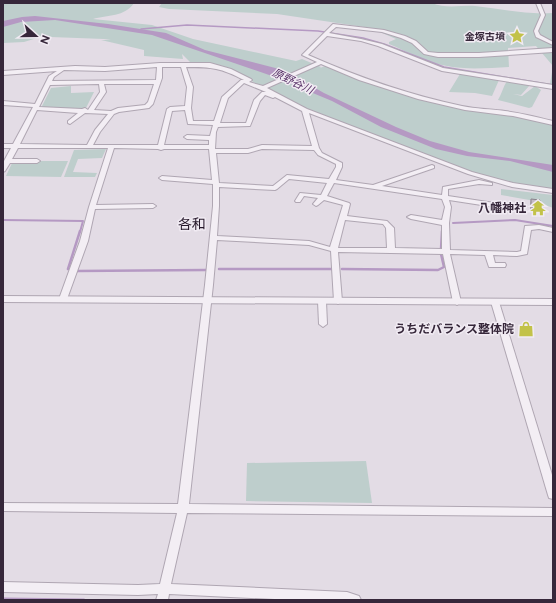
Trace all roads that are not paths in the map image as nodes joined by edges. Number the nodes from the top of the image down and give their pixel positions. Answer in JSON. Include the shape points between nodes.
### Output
{"nodes":[{"id":1,"x":538,"y":3,"type":"edge"},
{"id":2,"x":328,"y":32,"type":"junction"},
{"id":3,"x":553,"y":44,"type":"edge"},
{"id":4,"x":553,"y":50,"type":"edge"},
{"id":5,"x":320,"y":63,"type":"junction"},
{"id":6,"x":160,"y":65,"type":"junction"},
{"id":7,"x":183,"y":65,"type":"junction"},
{"id":8,"x":65,"y":69,"type":"junction"},
{"id":9,"x":41,"y":70,"type":"junction"},
{"id":10,"x":3,"y":73,"type":"edge"},
{"id":11,"x":53,"y":75,"type":"junction"},
{"id":12,"x":157,"y":82,"type":"junction"},
{"id":13,"x":49,"y":83,"type":"junction"},
{"id":14,"x":101,"y":83,"type":"junction"},
{"id":15,"x":266,"y":87,"type":"junction"},
{"id":16,"x":553,"y":87,"type":"edge"},
{"id":17,"x":289,"y":102,"type":"junction"},
{"id":18,"x":3,"y":103,"type":"edge"},
{"id":19,"x":36,"y":107,"type":"junction"},
{"id":20,"x":188,"y":108,"type":"junction"},
{"id":21,"x":87,"y":110,"type":"junction"},
{"id":22,"x":305,"y":110,"type":"junction"},
{"id":23,"x":112,"y":112,"type":"junction"},
{"id":24,"x":70,"y":122,"type":"dead end"},
{"id":25,"x":553,"y":123,"type":"edge"},
{"id":26,"x":216,"y":124,"type":"junction"},
{"id":27,"x":187,"y":137,"type":"dead end"},
{"id":28,"x":212,"y":138,"type":"junction"},
{"id":29,"x":3,"y":146,"type":"edge"},
{"id":30,"x":15,"y":146,"type":"junction"},
{"id":31,"x":89,"y":146,"type":"junction"},
{"id":32,"x":112,"y":146,"type":"junction"},
{"id":33,"x":161,"y":148,"type":"junction"},
{"id":34,"x":316,"y":148,"type":"junction"},
{"id":35,"x":213,"y":149,"type":"junction"},
{"id":36,"x":7,"y":161,"type":"junction"},
{"id":37,"x":37,"y":161,"type":"dead end"},
{"id":38,"x":432,"y":167,"type":"dead end"},
{"id":39,"x":3,"y":170,"type":"edge"},
{"id":40,"x":162,"y":178,"type":"dead end"},
{"id":41,"x":331,"y":181,"type":"junction"},
{"id":42,"x":216,"y":183,"type":"junction"},
{"id":43,"x":531,"y":187,"type":"junction"},
{"id":44,"x":373,"y":188,"type":"junction"},
{"id":45,"x":553,"y":191,"type":"edge"},
{"id":46,"x":323,"y":197,"type":"junction"},
{"id":47,"x":445,"y":199,"type":"junction"},
{"id":48,"x":298,"y":202,"type":"dead end"},
{"id":49,"x":316,"y":204,"type":"dead end"},
{"id":50,"x":153,"y":206,"type":"dead end"},
{"id":51,"x":501,"y":206,"type":"dead end"},
{"id":52,"x":92,"y":207,"type":"junction"},
{"id":53,"x":411,"y":217,"type":"dead end"},
{"id":54,"x":342,"y":218,"type":"junction"},
{"id":55,"x":446,"y":223,"type":"junction"},
{"id":56,"x":553,"y":230,"type":"edge"},
{"id":57,"x":214,"y":238,"type":"junction"},
{"id":58,"x":335,"y":250,"type":"junction"},
{"id":59,"x":391,"y":250,"type":"junction"},
{"id":60,"x":446,"y":251,"type":"junction"},
{"id":61,"x":488,"y":253,"type":"junction"},
{"id":62,"x":502,"y":266,"type":"dead end"},
{"id":63,"x":3,"y":299,"type":"edge"},
{"id":64,"x":63,"y":299,"type":"junction"},
{"id":65,"x":208,"y":300,"type":"junction"},
{"id":66,"x":322,"y":301,"type":"junction"},
{"id":67,"x":338,"y":301,"type":"junction"},
{"id":68,"x":457,"y":302,"type":"junction"},
{"id":69,"x":495,"y":302,"type":"junction"},
{"id":70,"x":553,"y":302,"type":"edge"},
{"id":71,"x":323,"y":324,"type":"dead end"},
{"id":72,"x":553,"y":495,"type":"edge"},
{"id":73,"x":3,"y":507,"type":"edge"},
{"id":74,"x":183,"y":509,"type":"junction"},
{"id":75,"x":553,"y":512,"type":"edge"},
{"id":76,"x":3,"y":587,"type":"edge"},
{"id":77,"x":163,"y":595,"type":"edge"},
{"id":78,"x":355,"y":600,"type":"edge"}],
"edges":[{"from":1,"to":3,"type":"street","via":[[543,15],[536,31],[538,36]]},
{"from":2,"to":4,"type":"street","via":[[335,25],[382,31],[414,42],[426,53],[438,55]]},
{"from":2,"to":5,"type":"street","via":[[305,55]]},
{"from":2,"to":16,"type":"street","via":[[374,44],[442,69]]},
{"from":5,"to":15,"type":"street"},
{"from":5,"to":25,"type":"street","via":[[430,100],[527,116]]},
{"from":6,"to":7,"type":"street"},
{"from":6,"to":8,"type":"street"},
{"from":6,"to":12,"type":"street"},
{"from":7,"to":15,"type":"street","via":[[218,66]]},
{"from":7,"to":20,"type":"street","via":[[190,87]]},
{"from":8,"to":9,"type":"street"},
{"from":8,"to":11,"type":"street"},
{"from":9,"to":10,"type":"street"},
{"from":9,"to":11,"type":"street"},
{"from":11,"to":13,"type":"street"},
{"from":12,"to":14,"type":"street"},
{"from":12,"to":23,"type":"street","via":[[151,103],[147,107]]},
{"from":13,"to":14,"type":"street"},
{"from":13,"to":19,"type":"street"},
{"from":14,"to":21,"type":"street","via":[[103,92]]},
{"from":15,"to":17,"type":"street"},
{"from":15,"to":26,"type":"street","via":[[260,88],[243,81],[225,97]]},
{"from":17,"to":22,"type":"street"},
{"from":17,"to":26,"type":"street","via":[[264,94],[257,100],[248,125]]},
{"from":18,"to":19,"type":"street"},
{"from":19,"to":21,"type":"street"},
{"from":19,"to":30,"type":"street"},
{"from":20,"to":26,"type":"street","via":[[190,123]]},
{"from":20,"to":33,"type":"street","via":[[170,109]]},
{"from":21,"to":23,"type":"street"},
{"from":21,"to":24,"type":"street"},
{"from":22,"to":34,"type":"street"},
{"from":22,"to":43,"type":"street","via":[[470,174]]},
{"from":23,"to":31,"type":"street"},
{"from":26,"to":28,"type":"street"},
{"from":27,"to":28,"type":"street"},
{"from":28,"to":35,"type":"street"},
{"from":29,"to":30,"type":"street"},
{"from":30,"to":31,"type":"street"},
{"from":30,"to":36,"type":"street"},
{"from":31,"to":32,"type":"street"},
{"from":32,"to":33,"type":"street"},
{"from":32,"to":52,"type":"street"},
{"from":33,"to":35,"type":"street"},
{"from":34,"to":35,"type":"street","via":[[262,147],[248,151]]},
{"from":34,"to":41,"type":"street","via":[[320,154],[339,163]]},
{"from":35,"to":42,"type":"street"},
{"from":36,"to":37,"type":"street"},
{"from":36,"to":39,"type":"street"},
{"from":38,"to":44,"type":"street"},
{"from":40,"to":42,"type":"street"},
{"from":41,"to":42,"type":"street","via":[[287,176],[276,188]]},
{"from":41,"to":44,"type":"street"},
{"from":41,"to":46,"type":"street"},
{"from":42,"to":57,"type":"street"},
{"from":43,"to":45,"type":"street"},
{"from":43,"to":47,"type":"street","via":[[520,188],[479,182],[445,188]]},
{"from":44,"to":47,"type":"street"},
{"from":46,"to":48,"type":"street","via":[[302,194]]},
{"from":46,"to":49,"type":"street"},
{"from":46,"to":54,"type":"street","via":[[347,204]]},
{"from":47,"to":51,"type":"street"},
{"from":47,"to":55,"type":"street","via":[[448,207]]},
{"from":50,"to":52,"type":"street"},
{"from":52,"to":64,"type":"street","via":[[84,241]]},
{"from":53,"to":55,"type":"street"},
{"from":54,"to":58,"type":"street","via":[[334,245]]},
{"from":54,"to":59,"type":"street","via":[[385,222],[390,228]]},
{"from":55,"to":60,"type":"street"},
{"from":56,"to":61,"type":"street","via":[[528,228],[524,252]]},
{"from":57,"to":58,"type":"street","via":[[309,243]]},
{"from":57,"to":65,"type":"street"},
{"from":58,"to":59,"type":"street"},
{"from":58,"to":67,"type":"street"},
{"from":59,"to":60,"type":"street"},
{"from":60,"to":61,"type":"street"},
{"from":60,"to":68,"type":"street"},
{"from":61,"to":62,"type":"street","via":[[492,266]]},
{"from":63,"to":64,"type":"street"},
{"from":64,"to":65,"type":"street"},
{"from":65,"to":66,"type":"street"},
{"from":65,"to":74,"type":"street"},
{"from":66,"to":67,"type":"street"},
{"from":66,"to":71,"type":"street"},
{"from":67,"to":68,"type":"street"},
{"from":68,"to":69,"type":"street"},
{"from":69,"to":70,"type":"street"},
{"from":69,"to":72,"type":"street"},
{"from":73,"to":74,"type":"street"},
{"from":74,"to":75,"type":"street"},
{"from":74,"to":77,"type":"street"},
{"from":76,"to":77,"type":"street","via":[[138,590]]},
{"from":77,"to":78,"type":"street","via":[[347,597]]}]}
